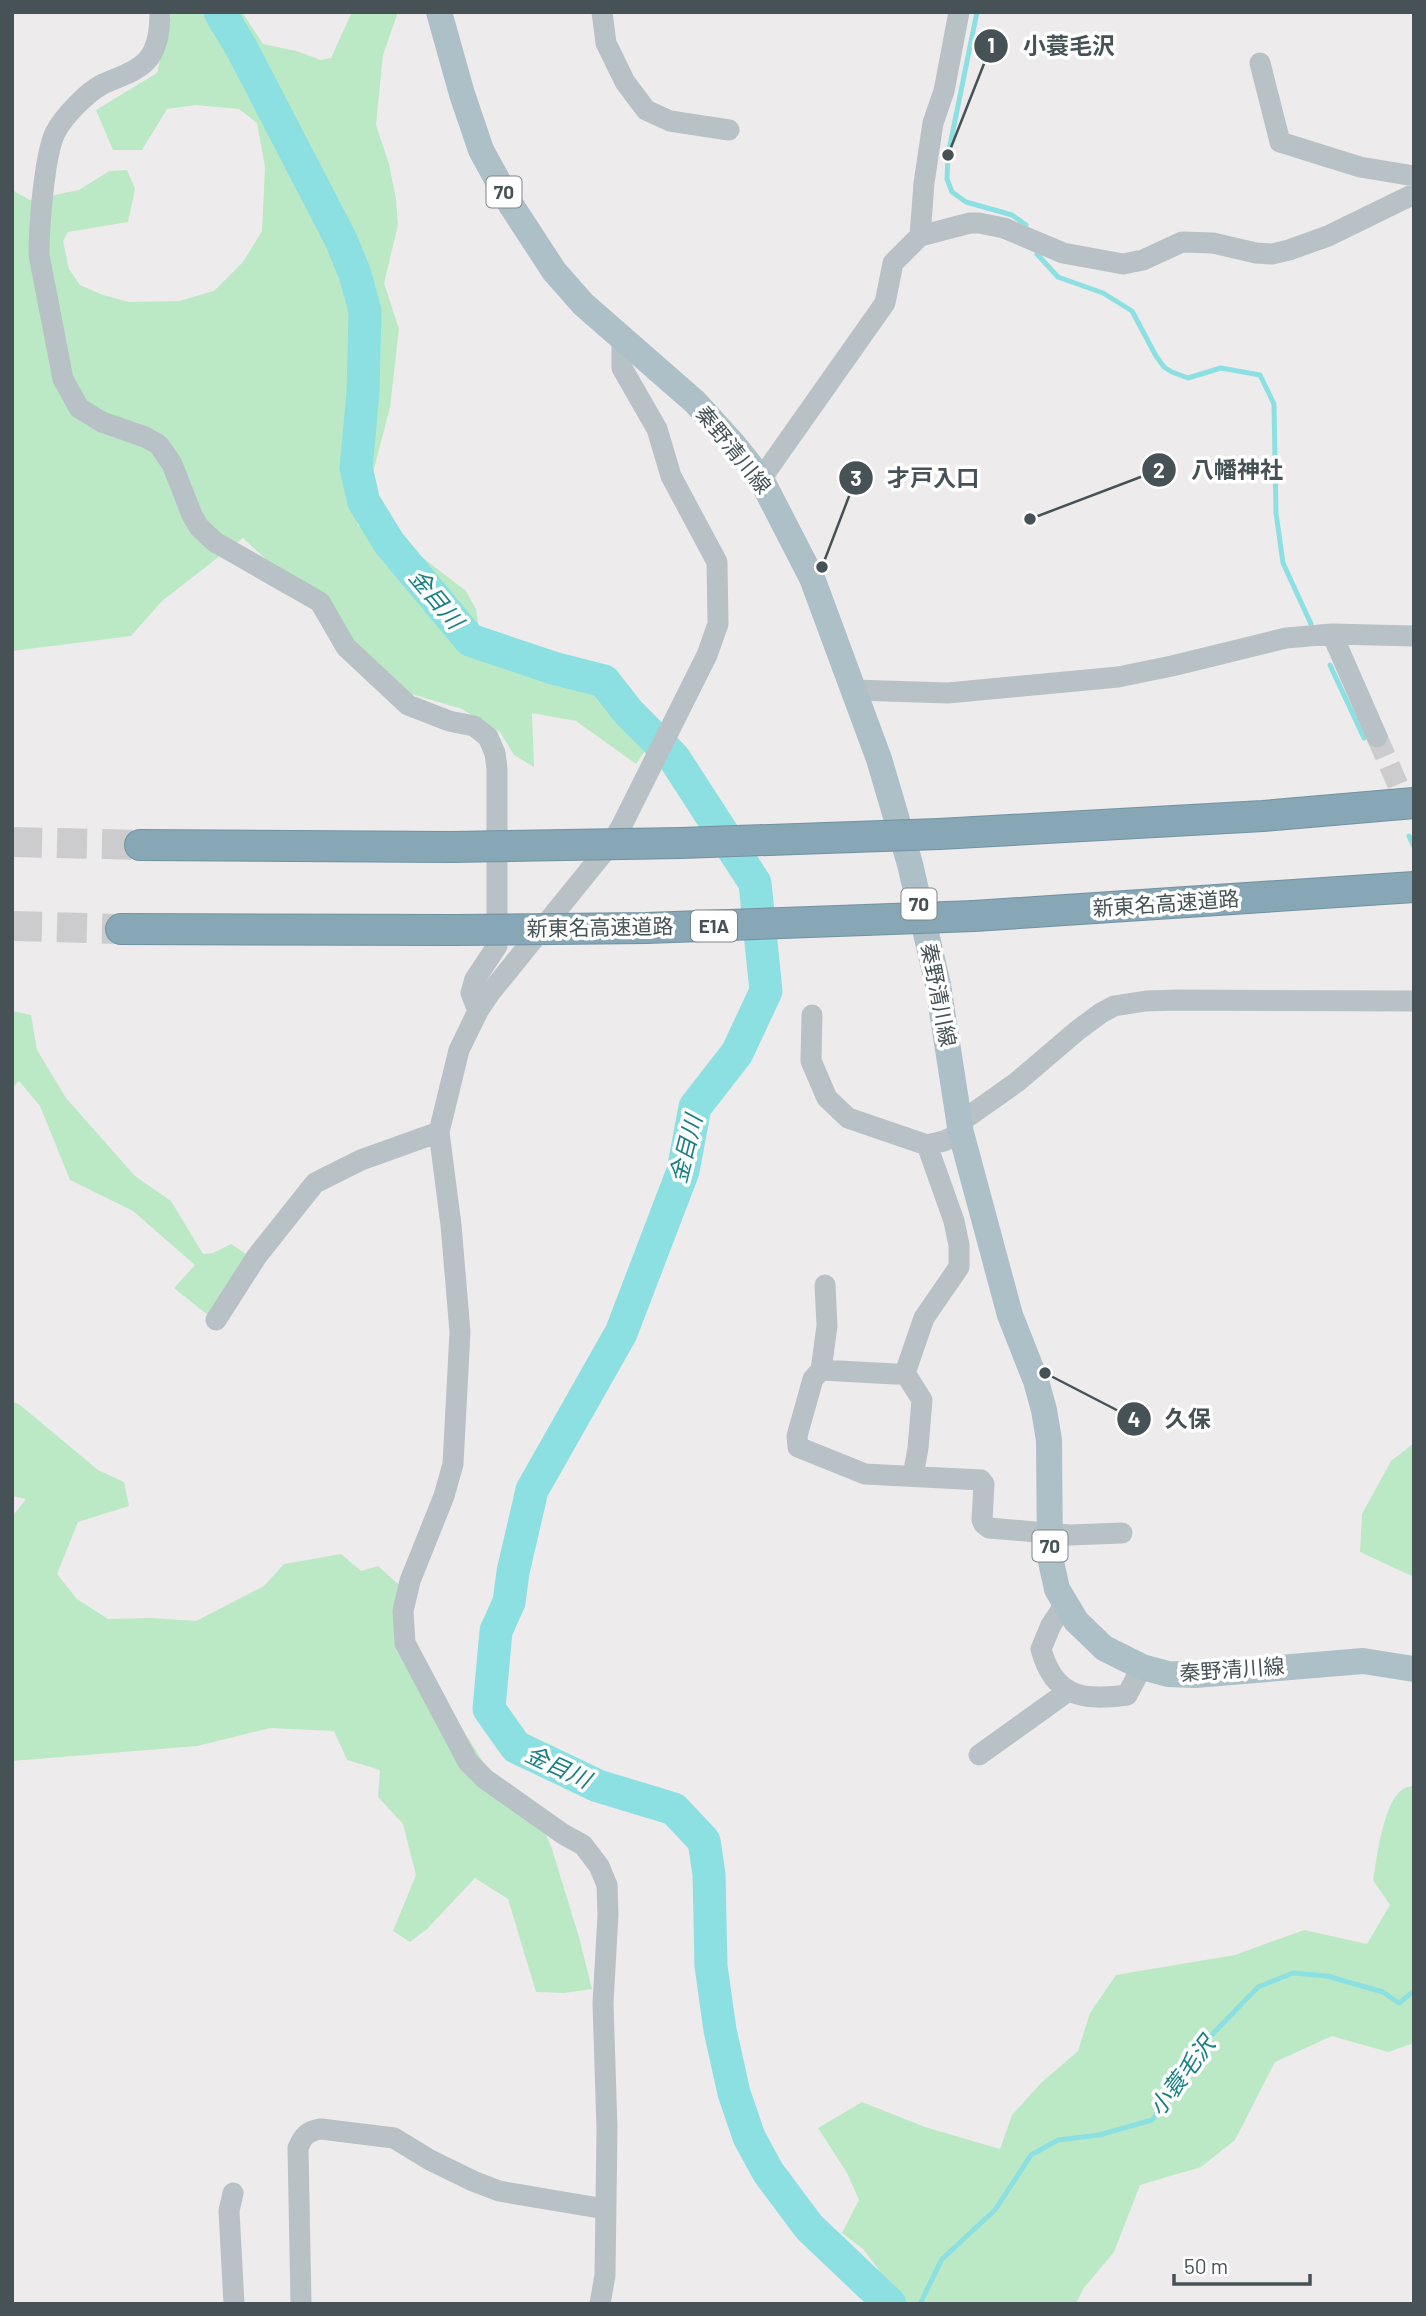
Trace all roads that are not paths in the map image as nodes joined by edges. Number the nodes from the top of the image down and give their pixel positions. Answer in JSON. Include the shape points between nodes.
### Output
{"nodes":[{"id":1,"x":160,"y":12,"type":"edge"},
{"id":2,"x":439,"y":12,"type":"edge"},
{"id":3,"x":602,"y":12,"type":"edge"},
{"id":4,"x":959,"y":12,"type":"edge"},
{"id":5,"x":1261,"y":63,"type":"dead end"},
{"id":6,"x":729,"y":130,"type":"dead end"},
{"id":7,"x":1414,"y":176,"type":"edge"},
{"id":8,"x":1414,"y":194,"type":"edge"},
{"id":9,"x":920,"y":236,"type":"junction"},
{"id":10,"x":622,"y":341,"type":"junction"},
{"id":11,"x":761,"y":479,"type":"junction"},
{"id":12,"x":1332,"y":634,"type":"junction"},
{"id":13,"x":1414,"y":636,"type":"edge"},
{"id":14,"x":854,"y":690,"type":"junction"},
{"id":15,"x":1377,"y":737,"type":"tunnel mouth"},
{"id":16,"x":1414,"y":803,"type":"edge"},
{"id":17,"x":140,"y":845,"type":"tunnel mouth"},
{"id":18,"x":1414,"y":887,"type":"edge"},
{"id":19,"x":121,"y":929,"type":"tunnel mouth"},
{"id":20,"x":1414,"y":1001,"type":"edge"},
{"id":21,"x":478,"y":1011,"type":"junction"},
{"id":22,"x":812,"y":1015,"type":"dead end"},
{"id":23,"x":960,"y":1128,"type":"junction"},
{"id":24,"x":439,"y":1132,"type":"junction"},
{"id":25,"x":927,"y":1145,"type":"junction"},
{"id":26,"x":825,"y":1285,"type":"dead end"},
{"id":27,"x":216,"y":1320,"type":"dead end"},
{"id":28,"x":821,"y":1370,"type":"junction"},
{"id":29,"x":905,"y":1373,"type":"junction"},
{"id":30,"x":913,"y":1476,"type":"junction"},
{"id":31,"x":1050,"y":1532,"type":"junction"},
{"id":32,"x":1122,"y":1533,"type":"dead end"},
{"id":33,"x":1065,"y":1604,"type":"junction"},
{"id":34,"x":1142,"y":1667,"type":"junction"},
{"id":35,"x":1414,"y":1669,"type":"edge"},
{"id":36,"x":1067,"y":1692,"type":"junction"},
{"id":37,"x":979,"y":1755,"type":"dead end"},
{"id":38,"x":233,"y":2193,"type":"dead end"},
{"id":39,"x":606,"y":2209,"type":"junction"},
{"id":40,"x":234,"y":2304,"type":"edge"},
{"id":41,"x":301,"y":2304,"type":"edge"},
{"id":42,"x":600,"y":2304,"type":"edge"}],
"edges":[{"from":1,"to":21,"type":"street","via":[[160,30],[150,57],[80,101],[55,133],[39,255],[63,379],[79,408],[159,445],[200,527],[215,542],[320,602],[346,646],[408,705],[474,726],[488,737],[497,769],[497,946],[475,979],[471,993]]},
{"from":2,"to":10,"type":"main road","name":"秦野清川線","number":"70","via":[[481,150],[510,205],[554,271]]},
{"from":3,"to":6,"type":"street","via":[[606,43],[625,82],[646,110],[670,121]]},
{"from":4,"to":9,"type":"street","via":[[933,123]]},
{"from":5,"to":7,"type":"street","via":[[1280,142],[1360,167]]},
{"from":8,"to":9,"type":"street","via":[[1328,236],[1272,254],[1182,242],[1123,264],[1063,253],[979,223]]},
{"from":9,"to":11,"type":"street","via":[[893,263],[885,303]]},
{"from":10,"to":11,"type":"main road","name":"秦野清川線","number":"70","via":[[695,402]]},
{"from":10,"to":21,"type":"street","via":[[622,368],[657,429],[671,476],[717,562],[718,624],[621,827]]},
{"from":11,"to":14,"type":"main road","name":"秦野清川線","number":"70","via":[[812,579]]},
{"from":12,"to":13,"type":"street"},
{"from":12,"to":14,"type":"street","via":[[1286,638],[1118,677],[948,693]]},
{"from":12,"to":15,"type":"street"},
{"from":14,"to":23,"type":"main road","name":"秦野清川線","number":"70","via":[[879,759],[939,985]]},
{"from":16,"to":17,"type":"highway","bridge":true,"via":[[939,834],[681,843]]},
{"from":18,"to":19,"type":"highway","name":"新東名高速道路","number":"E1A","bridge":true,"via":[[974,916],[646,928]]},
{"from":20,"to":23,"type":"street","via":[[1177,1000],[1114,1006],[1078,1030]]},
{"from":21,"to":24,"type":"street","via":[[459,1050]]},
{"from":22,"to":25,"type":"street","via":[[811,1061],[827,1098],[848,1118]]},
{"from":23,"to":25,"type":"street","via":[[944,1141]]},
{"from":23,"to":31,"type":"main road","name":"秦野清川線","number":"70","via":[[1010,1315],[1044,1410]]},
{"from":24,"to":27,"type":"street","via":[[361,1160],[315,1183],[257,1256]]},
{"from":24,"to":39,"type":"street","via":[[460,1332],[453,1464],[410,1581],[403,1611],[405,1643],[468,1762],[485,1779],[583,1845],[607,1885],[603,2003]]},
{"from":25,"to":29,"type":"street","via":[[954,1221],[959,1267],[924,1318]]},
{"from":26,"to":28,"type":"street","via":[[827,1326]]},
{"from":28,"to":29,"type":"street"},
{"from":28,"to":30,"type":"street","via":[[813,1379],[798,1447],[865,1474]]},
{"from":29,"to":30,"type":"street","via":[[922,1400]]},
{"from":30,"to":31,"type":"street","via":[[981,1480],[984,1524],[989,1528]]},
{"from":31,"to":32,"type":"street"},
{"from":31,"to":33,"type":"main road","name":"秦野清川線","number":"70","via":[[1050,1557]]},
{"from":33,"to":34,"type":"main road","name":"秦野清川線","number":"70","via":[[1104,1648]]},
{"from":33,"to":36,"type":"street","via":[[1041,1649],[1052,1676]]},
{"from":34,"to":35,"type":"main road","name":"秦野清川線","number":"70","via":[[1195,1675],[1363,1661]]},
{"from":34,"to":36,"type":"street","via":[[1126,1695],[1092,1698]]},
{"from":36,"to":37,"type":"street"},
{"from":38,"to":40,"type":"street","via":[[229,2211]]},
{"from":39,"to":41,"type":"street","via":[[499,2191],[394,2138],[312,2130],[303,2135],[298,2148]]},
{"from":39,"to":42,"type":"street"}]}
